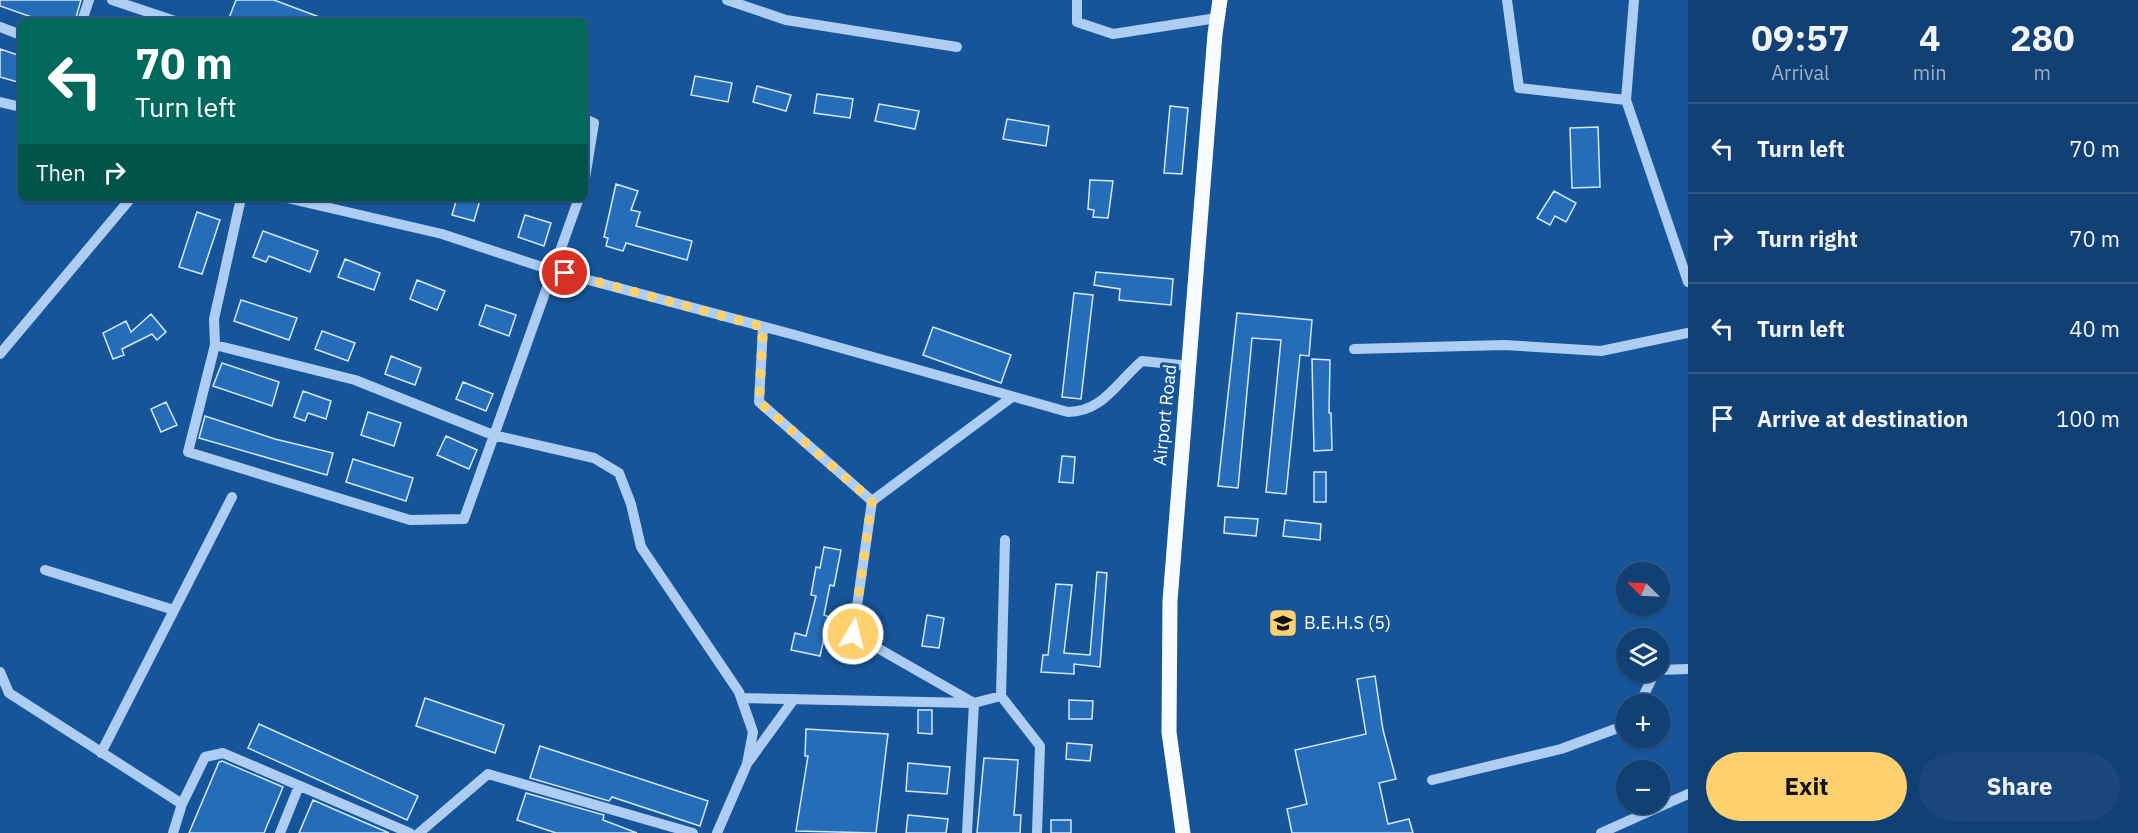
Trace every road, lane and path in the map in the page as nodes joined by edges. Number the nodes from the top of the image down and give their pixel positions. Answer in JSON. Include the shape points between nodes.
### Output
{"nodes":[{"id":1,"x":88,"y":0,"type":"edge"},
{"id":2,"x":112,"y":0,"type":"edge"},
{"id":3,"x":727,"y":0,"type":"edge"},
{"id":4,"x":1077,"y":0,"type":"edge"},
{"id":5,"x":1220,"y":0,"type":"edge"},
{"id":6,"x":1507,"y":0,"type":"edge"},
{"id":7,"x":1634,"y":0,"type":"edge"},
{"id":8,"x":83,"y":18,"type":"edge"},
{"id":9,"x":166,"y":18,"type":"edge"},
{"id":10,"x":1217,"y":18,"type":"junction"},
{"id":11,"x":0,"y":27,"type":"edge"},
{"id":12,"x":18,"y":34,"type":"edge"},
{"id":13,"x":957,"y":47,"type":"dead end"},
{"id":14,"x":1626,"y":100,"type":"junction"},
{"id":15,"x":0,"y":102,"type":"edge"},
{"id":16,"x":18,"y":106,"type":"edge"},
{"id":17,"x":588,"y":120,"type":"edge"},
{"id":18,"x":588,"y":160,"type":"edge"},
{"id":19,"x":128,"y":201,"type":"edge"},
{"id":20,"x":240,"y":201,"type":"edge"},
{"id":21,"x":300,"y":201,"type":"edge"},
{"id":22,"x":578,"y":201,"type":"edge"},
{"id":23,"x":551,"y":270,"type":"junction"},
{"id":24,"x":1688,"y":282,"type":"edge"},
{"id":25,"x":763,"y":327,"type":"junction"},
{"id":26,"x":1688,"y":333,"type":"edge"},
{"id":27,"x":215,"y":345,"type":"junction"},
{"id":28,"x":1354,"y":349,"type":"dead end"},
{"id":29,"x":0,"y":354,"type":"edge"},
{"id":30,"x":1190,"y":366,"type":"junction"},
{"id":31,"x":1012,"y":397,"type":"junction"},
{"id":32,"x":493,"y":435,"type":"junction"},
{"id":33,"x":232,"y":497,"type":"dead end"},
{"id":34,"x":872,"y":501,"type":"junction"},
{"id":35,"x":1005,"y":540,"type":"dead end"},
{"id":36,"x":45,"y":570,"type":"dead end"},
{"id":37,"x":174,"y":610,"type":"junction"},
{"id":38,"x":1688,"y":669,"type":"edge"},
{"id":39,"x":1670,"y":670,"type":"edge"},
{"id":40,"x":0,"y":672,"type":"edge"},
{"id":41,"x":1001,"y":696,"type":"junction"},
{"id":42,"x":741,"y":698,"type":"junction"},
{"id":43,"x":794,"y":699,"type":"junction"},
{"id":44,"x":974,"y":704,"type":"junction"},
{"id":45,"x":1616,"y":729,"type":"edge"},
{"id":46,"x":101,"y":753,"type":"junction"},
{"id":47,"x":747,"y":764,"type":"junction"},
{"id":48,"x":1432,"y":780,"type":"dead end"},
{"id":49,"x":299,"y":786,"type":"junction"},
{"id":50,"x":1688,"y":794,"type":"edge"},
{"id":51,"x":182,"y":804,"type":"junction"},
{"id":52,"x":391,"y":829,"type":"edge"},
{"id":53,"x":172,"y":833,"type":"edge"},
{"id":54,"x":280,"y":833,"type":"edge"},
{"id":55,"x":410,"y":833,"type":"edge"},
{"id":56,"x":419,"y":833,"type":"edge"},
{"id":57,"x":693,"y":833,"type":"edge"},
{"id":58,"x":717,"y":833,"type":"edge"},
{"id":59,"x":967,"y":833,"type":"edge"},
{"id":60,"x":1037,"y":833,"type":"edge"},
{"id":61,"x":1183,"y":833,"type":"edge"},
{"id":62,"x":1601,"y":833,"type":"edge"}],
"edges":[{"from":1,"to":8,"type":"lane"},
{"from":2,"to":9,"type":"lane"},
{"from":3,"to":13,"type":"lane","via":[[786,20]]},
{"from":4,"to":10,"type":"lane","via":[[1077,22],[1113,34]]},
{"from":5,"to":10,"type":"main road","name":"Airport Road"},
{"from":6,"to":14,"type":"lane","via":[[1519,88]]},
{"from":7,"to":14,"type":"lane"},
{"from":10,"to":30,"type":"main road","name":"Airport Road"},
{"from":11,"to":12,"type":"lane"},
{"from":14,"to":24,"type":"lane"},
{"from":15,"to":16,"type":"lane"},
{"from":17,"to":18,"type":"lane","via":[[594,123]]},
{"from":19,"to":29,"type":"lane"},
{"from":20,"to":27,"type":"lane","via":[[214,319]]},
{"from":21,"to":23,"type":"lane","via":[[442,234]]},
{"from":22,"to":23,"type":"lane"},
{"from":23,"to":25,"type":"lane"},
{"from":23,"to":32,"type":"lane"},
{"from":25,"to":31,"type":"lane"},
{"from":25,"to":34,"type":"lane","via":[[759,402]]},
{"from":26,"to":28,"type":"lane","via":[[1601,351],[1504,345]]},
{"from":27,"to":32,"type":"lane","via":[[355,380]]},
{"from":27,"to":32,"type":"lane","via":[[188,452],[410,520],[464,519]]},
{"from":30,"to":31,"type":"lane","via":[[1142,361],[1097,406],[1084,412],[1068,412]]},
{"from":30,"to":61,"type":"main road","name":"Airport Road","via":[[1170,601],[1169,732]]},
{"from":31,"to":34,"type":"lane"},
{"from":32,"to":42,"type":"lane","via":[[594,458],[619,473],[641,547]]},
{"from":33,"to":37,"type":"lane"},
{"from":34,"to":44,"type":"lane","via":[[853,634]]},
{"from":35,"to":41,"type":"lane"},
{"from":36,"to":37,"type":"lane"},
{"from":37,"to":46,"type":"lane"},
{"from":38,"to":39,"type":"lane"},
{"from":40,"to":46,"type":"lane","via":[[9,693]]},
{"from":41,"to":44,"type":"lane"},
{"from":41,"to":60,"type":"lane","via":[[1040,746]]},
{"from":42,"to":43,"type":"lane"},
{"from":42,"to":47,"type":"lane","via":[[753,732]]},
{"from":43,"to":44,"type":"lane"},
{"from":43,"to":47,"type":"lane"},
{"from":44,"to":59,"type":"lane"},
{"from":45,"to":48,"type":"lane","via":[[1561,749]]},
{"from":46,"to":51,"type":"lane"},
{"from":47,"to":58,"type":"lane"},
{"from":49,"to":51,"type":"lane","via":[[223,753],[205,757]]},
{"from":49,"to":52,"type":"lane"},
{"from":49,"to":54,"type":"lane"},
{"from":50,"to":62,"type":"lane"},
{"from":51,"to":53,"type":"lane"},
{"from":52,"to":55,"type":"lane"},
{"from":56,"to":57,"type":"lane","via":[[489,774]]}]}
